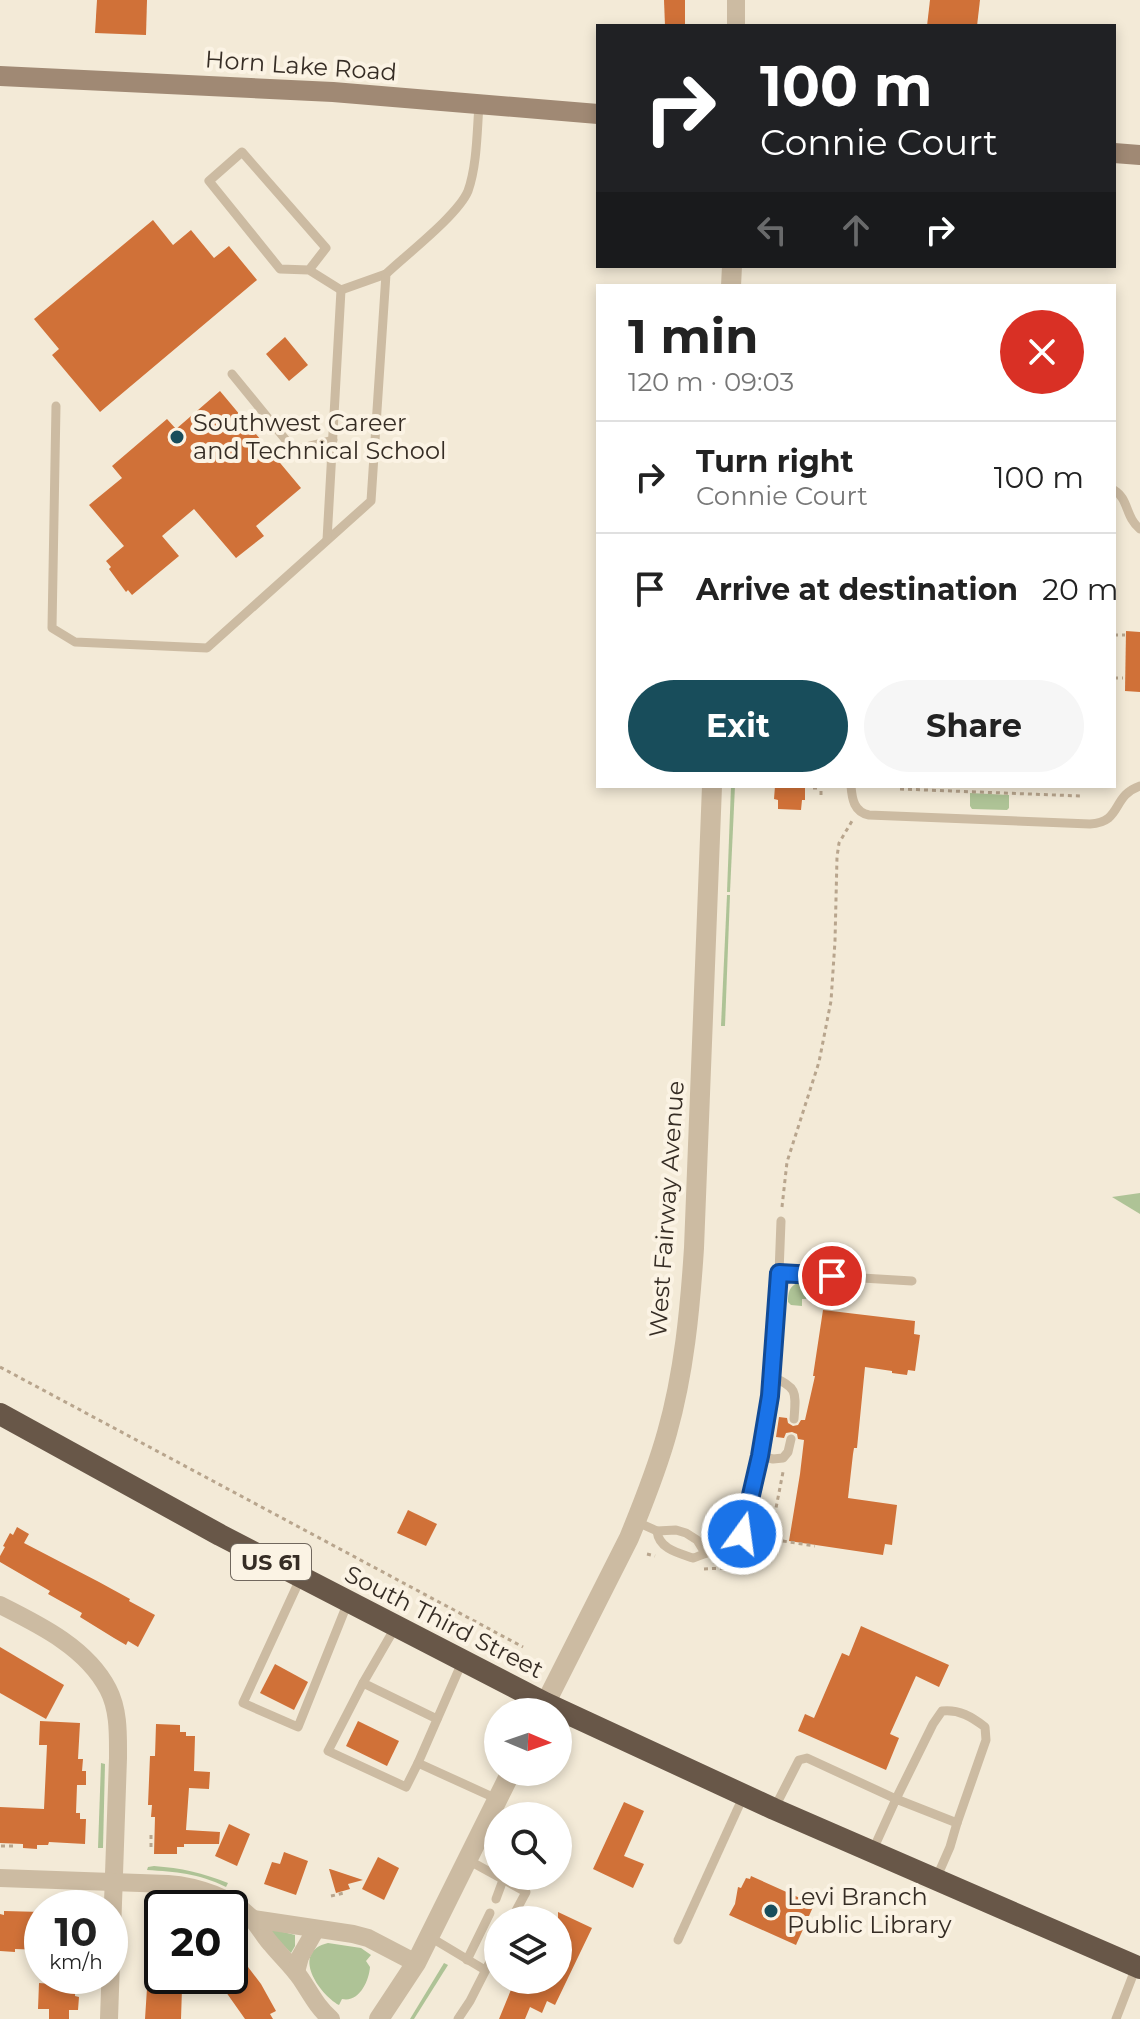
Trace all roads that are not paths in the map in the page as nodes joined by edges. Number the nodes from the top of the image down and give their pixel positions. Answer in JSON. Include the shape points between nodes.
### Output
{"nodes":[{"id":1,"x":736,"y":0,"type":"edge"},
{"id":2,"x":736,"y":24,"type":"edge"},
{"id":3,"x":0,"y":76,"type":"edge"},
{"id":4,"x":479,"y":105,"type":"junction"},
{"id":5,"x":596,"y":114,"type":"edge"},
{"id":6,"x":1116,"y":153,"type":"edge"},
{"id":7,"x":1140,"y":155,"type":"edge"},
{"id":8,"x":309,"y":270,"type":"junction"},
{"id":9,"x":386,"y":274,"type":"junction"},
{"id":10,"x":341,"y":290,"type":"junction"},
{"id":11,"x":232,"y":374,"type":"dead end"},
{"id":12,"x":56,"y":406,"type":"dead end"},
{"id":13,"x":333,"y":440,"type":"junction"},
{"id":14,"x":1116,"y":491,"type":"edge"},
{"id":15,"x":1140,"y":529,"type":"edge"},
{"id":16,"x":327,"y":540,"type":"junction"},
{"id":17,"x":1140,"y":786,"type":"edge"},
{"id":18,"x":712,"y":788,"type":"edge"},
{"id":19,"x":851,"y":788,"type":"edge"},
{"id":20,"x":781,"y":1221,"type":"road end"},
{"id":21,"x":779,"y":1273,"type":"junction"},
{"id":22,"x":912,"y":1281,"type":"dead end"},
{"id":23,"x":772,"y":1377,"type":"junction"},
{"id":24,"x":0,"y":1414,"type":"edge"},
{"id":25,"x":794,"y":1419,"type":"dead end"},
{"id":26,"x":791,"y":1439,"type":"dead end"},
{"id":27,"x":760,"y":1456,"type":"junction"},
{"id":28,"x":636,"y":1521,"type":"junction"},
{"id":29,"x":657,"y":1531,"type":"junction"},
{"id":30,"x":705,"y":1553,"type":"junction"},
{"id":31,"x":301,"y":1577,"type":"junction"},
{"id":32,"x":348,"y":1601,"type":"junction"},
{"id":33,"x":0,"y":1605,"type":"edge"},
{"id":34,"x":396,"y":1626,"type":"junction"},
{"id":35,"x":463,"y":1660,"type":"junction"},
{"id":36,"x":363,"y":1683,"type":"junction"},
{"id":37,"x":528,"y":1698,"type":"edge"},
{"id":38,"x":548,"y":1698,"type":"edge"},
{"id":39,"x":437,"y":1719,"type":"junction"},
{"id":40,"x":572,"y":1720,"type":"edge"},
{"id":41,"x":418,"y":1763,"type":"junction"},
{"id":42,"x":504,"y":1786,"type":"edge"},
{"id":43,"x":744,"y":1795,"type":"junction"},
{"id":44,"x":497,"y":1799,"type":"junction"},
{"id":45,"x":896,"y":1799,"type":"junction"},
{"id":46,"x":774,"y":1809,"type":"junction"},
{"id":47,"x":957,"y":1823,"type":"junction"},
{"id":48,"x":872,"y":1852,"type":"junction"},
{"id":49,"x":468,"y":1860,"type":"junction"},
{"id":50,"x":484,"y":1869,"type":"edge"},
{"id":51,"x":0,"y":1878,"type":"edge"},
{"id":52,"x":936,"y":1879,"type":"junction"},
{"id":53,"x":113,"y":1882,"type":"junction"},
{"id":54,"x":499,"y":1890,"type":"edge"},
{"id":55,"x":522,"y":1890,"type":"edge"},
{"id":56,"x":496,"y":1899,"type":"dead end"},
{"id":57,"x":518,"y":1906,"type":"edge"},
{"id":58,"x":253,"y":1919,"type":"junction"},
{"id":59,"x":484,"y":1925,"type":"edge"},
{"id":60,"x":316,"y":1929,"type":"junction"},
{"id":61,"x":429,"y":1937,"type":"junction"},
{"id":62,"x":678,"y":1940,"type":"dead end"},
{"id":63,"x":467,"y":1960,"type":"junction"},
{"id":64,"x":416,"y":1963,"type":"junction"},
{"id":65,"x":1138,"y":1968,"type":"edge"},
{"id":66,"x":484,"y":1969,"type":"edge"},
{"id":67,"x":296,"y":1972,"type":"junction"},
{"id":68,"x":484,"y":1972,"type":"edge"},
{"id":69,"x":109,"y":2019,"type":"edge"},
{"id":70,"x":331,"y":2019,"type":"edge"},
{"id":71,"x":379,"y":2019,"type":"edge"},
{"id":72,"x":458,"y":2019,"type":"edge"},
{"id":73,"x":1116,"y":2019,"type":"edge"}],
"edges":[{"from":1,"to":2,"type":"street"},
{"from":3,"to":4,"type":"main road","name":"Horn Lake Road","via":[[333,92]]},
{"from":4,"to":5,"type":"main road","name":"Horn Lake Road"},
{"from":4,"to":9,"type":"lane","via":[[467,193],[455,211]]},
{"from":6,"to":7,"type":"main road"},
{"from":8,"to":8,"type":"lane","via":[[326,248],[242,152],[209,181],[280,269]]},
{"from":8,"to":10,"type":"lane"},
{"from":9,"to":10,"type":"lane"},
{"from":9,"to":16,"type":"lane","via":[[371,501]]},
{"from":10,"to":13,"type":"lane"},
{"from":11,"to":13,"type":"lane","via":[[294,450]]},
{"from":12,"to":16,"type":"lane","via":[[52,628],[75,642],[207,648]]},
{"from":13,"to":16,"type":"lane"},
{"from":14,"to":15,"type":"lane"},
{"from":17,"to":19,"type":"lane","via":[[1122,796],[1109,819],[1098,824],[875,816],[860,812]]},
{"from":18,"to":28,"type":"street","name":"West Fairway Avenue","via":[[690,1315],[667,1432]]},
{"from":20,"to":21,"type":"lane"},
{"from":21,"to":22,"type":"lane"},
{"from":21,"to":23,"type":"lane"},
{"from":23,"to":25,"type":"lane","via":[[793,1390]]},
{"from":23,"to":27,"type":"lane"},
{"from":24,"to":31,"type":"highway","name":"South Third Street","number":"US 61"},
{"from":26,"to":27,"type":"lane","via":[[783,1458]]},
{"from":27,"to":30,"type":"lane","via":[[739,1540],[726,1551]]},
{"from":28,"to":29,"type":"lane"},
{"from":28,"to":38,"type":"street","name":"West Fairway Avenue"},
{"from":29,"to":30,"type":"lane","via":[[686,1533]]},
{"from":29,"to":30,"type":"lane","via":[[663,1545],[690,1557]]},
{"from":31,"to":32,"type":"highway","name":"South Third Street","number":"US 61"},
{"from":31,"to":32,"type":"lane","via":[[243,1703],[298,1727]]},
{"from":32,"to":34,"type":"highway","name":"South Third Street","number":"US 61"},
{"from":33,"to":53,"type":"street","via":[[69,1644],[109,1690],[118,1729]]},
{"from":34,"to":35,"type":"highway","name":"South Third Street","number":"US 61"},
{"from":34,"to":36,"type":"lane"},
{"from":35,"to":37,"type":"highway","name":"South Third Street","number":"US 61"},
{"from":35,"to":39,"type":"lane"},
{"from":36,"to":39,"type":"lane"},
{"from":36,"to":41,"type":"lane","via":[[328,1751],[406,1787]]},
{"from":39,"to":41,"type":"lane"},
{"from":40,"to":43,"type":"highway","name":"South Third Street","number":"US 61"},
{"from":41,"to":44,"type":"lane"},
{"from":42,"to":44,"type":"street"},
{"from":43,"to":46,"type":"highway","name":"South Third Street","number":"US 61"},
{"from":43,"to":62,"type":"lane"},
{"from":44,"to":49,"type":"street"},
{"from":45,"to":46,"type":"lane","via":[[807,1758],[799,1760]]},
{"from":45,"to":47,"type":"lane"},
{"from":45,"to":47,"type":"lane","via":[[942,1711],[974,1718],[985,1727],[986,1740]]},
{"from":45,"to":48,"type":"lane"},
{"from":46,"to":48,"type":"highway","name":"South Third Street","number":"US 61"},
{"from":47,"to":52,"type":"lane"},
{"from":48,"to":52,"type":"highway","name":"South Third Street","number":"US 61"},
{"from":49,"to":50,"type":"lane"},
{"from":49,"to":61,"type":"street"},
{"from":51,"to":53,"type":"street"},
{"from":52,"to":65,"type":"highway","name":"South Third Street","number":"US 61"},
{"from":53,"to":58,"type":"street","via":[[192,1887]]},
{"from":53,"to":69,"type":"street"},
{"from":54,"to":56,"type":"lane"},
{"from":55,"to":57,"type":"lane","via":[[526,1892]]},
{"from":58,"to":60,"type":"street"},
{"from":58,"to":67,"type":"street"},
{"from":59,"to":63,"type":"lane"},
{"from":60,"to":64,"type":"street","via":[[368,1938]]},
{"from":60,"to":67,"type":"street"},
{"from":61,"to":63,"type":"lane"},
{"from":61,"to":64,"type":"street"},
{"from":63,"to":66,"type":"lane"},
{"from":64,"to":71,"type":"street"},
{"from":65,"to":73,"type":"lane"},
{"from":67,"to":70,"type":"street"},
{"from":68,"to":72,"type":"lane"}]}
